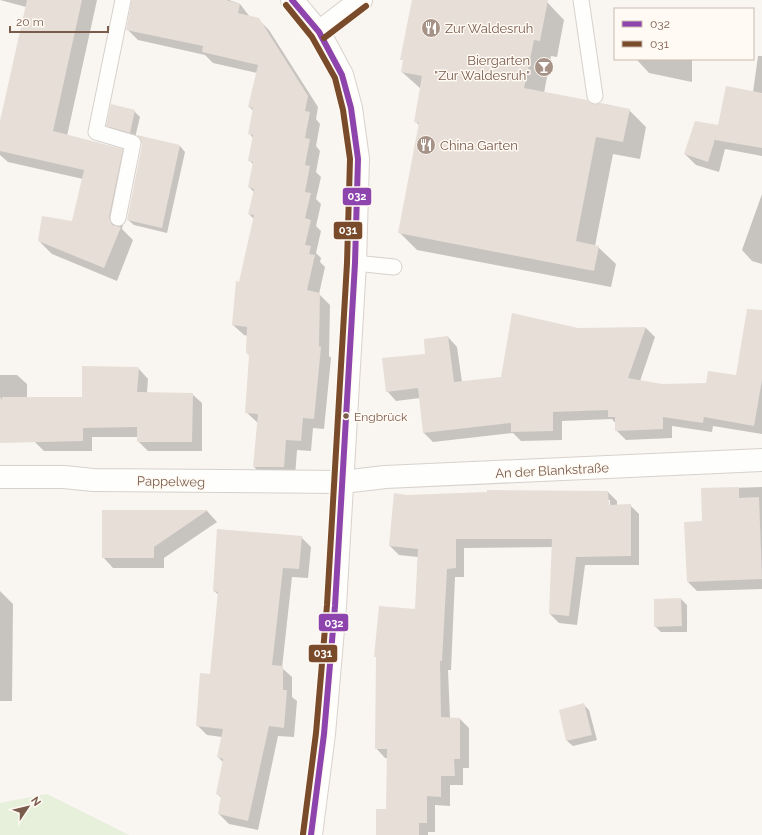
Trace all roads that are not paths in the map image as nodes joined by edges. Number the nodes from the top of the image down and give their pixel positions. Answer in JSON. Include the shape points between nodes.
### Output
{"nodes":[{"id":1,"x":123,"y":0,"type":"edge"},
{"id":2,"x":292,"y":0,"type":"edge"},
{"id":3,"x":361,"y":0,"type":"edge"},
{"id":4,"x":581,"y":0,"type":"edge"},
{"id":5,"x":319,"y":32,"type":"junction"},
{"id":6,"x":595,"y":96,"type":"dead end"},
{"id":7,"x":118,"y":218,"type":"dead end"},
{"id":8,"x":354,"y":263,"type":"junction"},
{"id":9,"x":394,"y":267,"type":"dead end"},
{"id":10,"x":762,"y":460,"type":"edge"},
{"id":11,"x":0,"y":477,"type":"edge"},
{"id":12,"x":343,"y":482,"type":"junction"},
{"id":13,"x":311,"y":835,"type":"edge"}],
"edges":[{"from":1,"to":7,"type":"lane","via":[[96,132],[133,143]]},
{"from":2,"to":5,"type":"main road"},
{"from":3,"to":5,"type":"main road"},
{"from":4,"to":6,"type":"lane"},
{"from":5,"to":8,"type":"main road","via":[[342,75],[354,125],[358,159]]},
{"from":8,"to":9,"type":"lane"},
{"from":8,"to":12,"type":"main road"},
{"from":10,"to":12,"type":"main road","name":"An der Blankstraße","via":[[385,477]]},
{"from":11,"to":12,"type":"main road","name":"Pappelweg"},
{"from":12,"to":13,"type":"main road","via":[[327,707]]}]}
